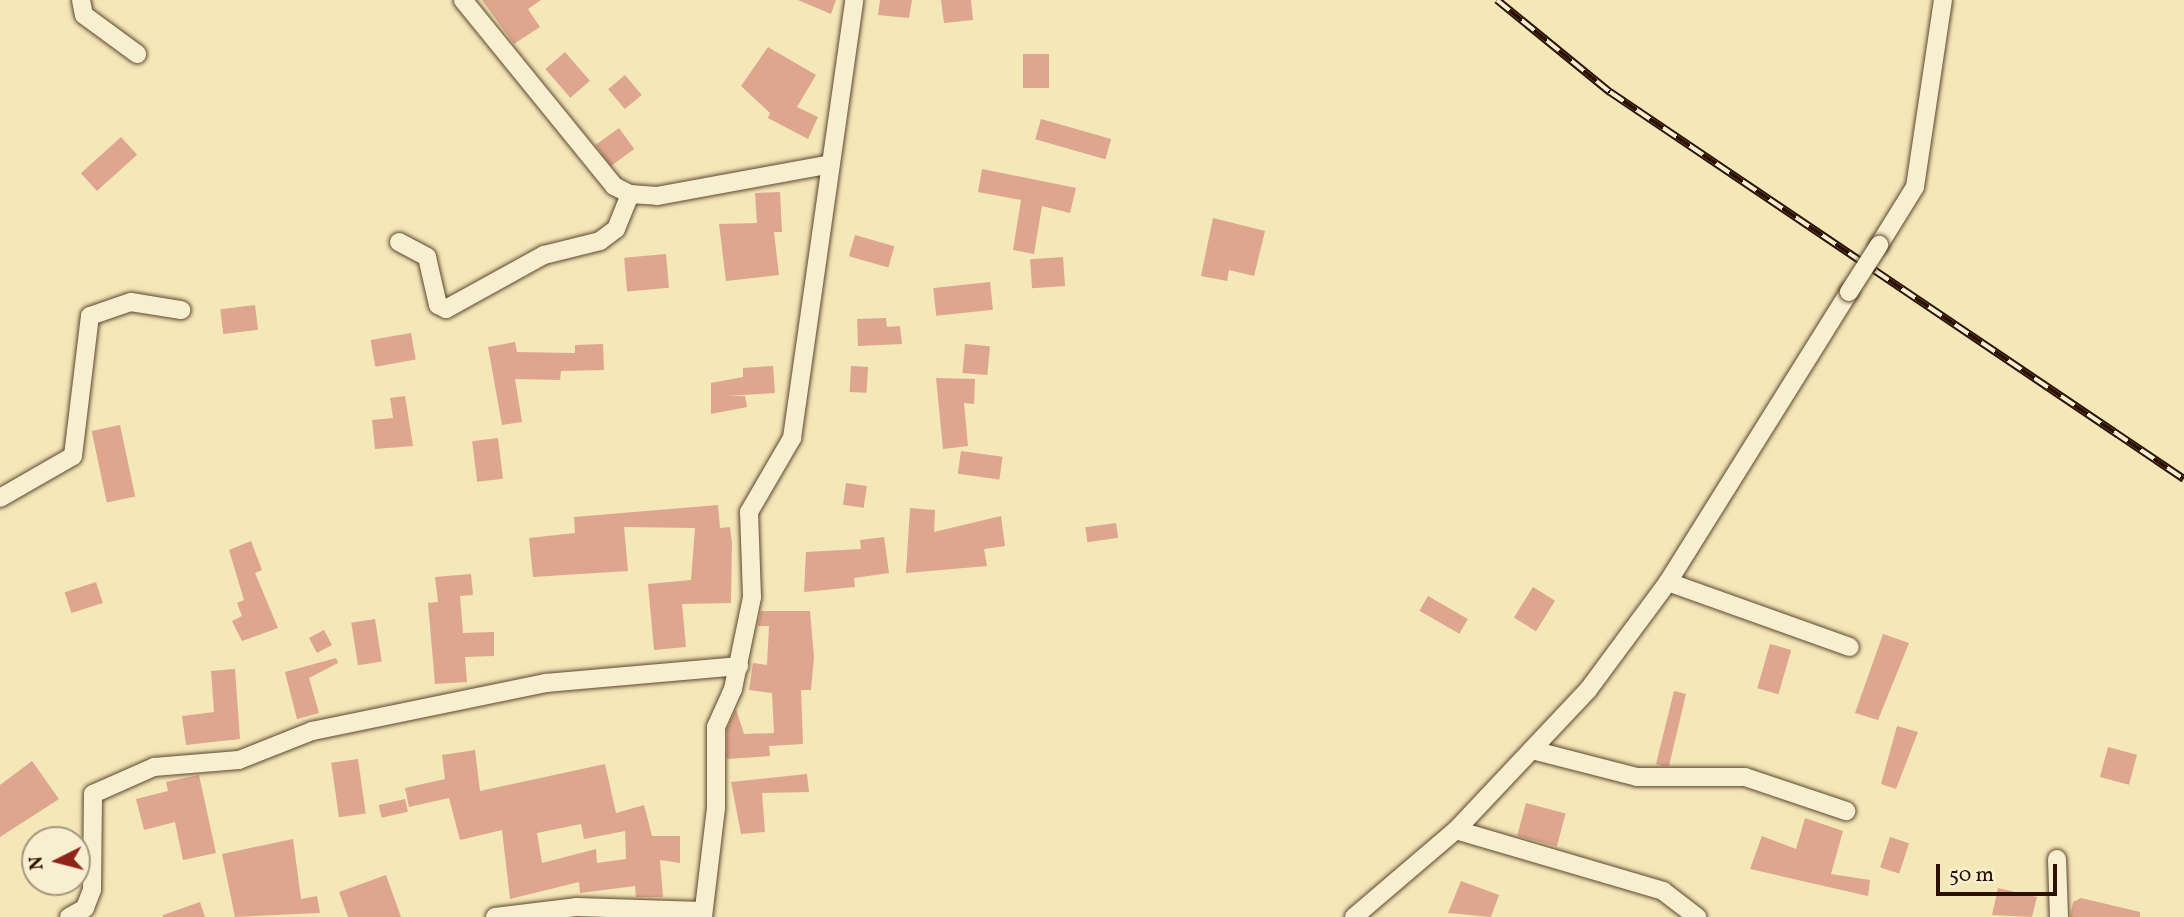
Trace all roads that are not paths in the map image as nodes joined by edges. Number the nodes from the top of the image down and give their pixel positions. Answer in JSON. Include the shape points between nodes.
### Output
{"nodes":[{"id":1,"x":81,"y":0,"type":"edge"},
{"id":2,"x":463,"y":0,"type":"edge"},
{"id":3,"x":854,"y":0,"type":"edge"},
{"id":4,"x":1943,"y":0,"type":"edge"},
{"id":5,"x":137,"y":54,"type":"dead end"},
{"id":6,"x":826,"y":165,"type":"junction"},
{"id":7,"x":630,"y":194,"type":"junction"},
{"id":8,"x":399,"y":242,"type":"dead end"},
{"id":9,"x":181,"y":310,"type":"dead end"},
{"id":10,"x":0,"y":498,"type":"edge"},
{"id":11,"x":1668,"y":582,"type":"junction"},
{"id":12,"x":1850,"y":647,"type":"dead end"},
{"id":13,"x":739,"y":666,"type":"junction"},
{"id":14,"x":1532,"y":750,"type":"junction"},
{"id":15,"x":1846,"y":811,"type":"dead end"},
{"id":16,"x":1456,"y":830,"type":"junction"},
{"id":17,"x":2057,"y":859,"type":"dead end"},
{"id":18,"x":703,"y":914,"type":"edge"},
{"id":19,"x":69,"y":917,"type":"edge"},
{"id":20,"x":495,"y":917,"type":"edge"},
{"id":21,"x":1354,"y":917,"type":"edge"},
{"id":22,"x":1697,"y":917,"type":"edge"},
{"id":23,"x":2059,"y":917,"type":"edge"}],
"edges":[{"from":1,"to":5,"type":"street","via":[[84,15]]},
{"from":2,"to":7,"type":"street","via":[[614,186]]},
{"from":3,"to":6,"type":"street"},
{"from":4,"to":11,"type":"street","bridge":true,"via":[[1915,187]]},
{"from":6,"to":7,"type":"street","via":[[657,196]]},
{"from":6,"to":13,"type":"street","via":[[792,438],[749,512],[752,597]]},
{"from":7,"to":8,"type":"street","via":[[616,229],[600,240],[544,255],[446,309],[438,305],[427,257]]},
{"from":9,"to":10,"type":"street","via":[[131,302],[90,316],[76,450]]},
{"from":11,"to":12,"type":"street"},
{"from":11,"to":14,"type":"street","via":[[1588,690]]},
{"from":13,"to":18,"type":"street","via":[[716,727],[714,833]]},
{"from":13,"to":19,"type":"street","via":[[546,683],[312,731],[239,760],[153,767],[93,794],[92,890],[85,908]]},
{"from":14,"to":15,"type":"street","via":[[1637,777],[1745,777]]},
{"from":14,"to":16,"type":"street"},
{"from":16,"to":21,"type":"street"},
{"from":16,"to":22,"type":"street","via":[[1663,891]]},
{"from":17,"to":23,"type":"street"},
{"from":18,"to":20,"type":"street","via":[[577,907]]}]}
